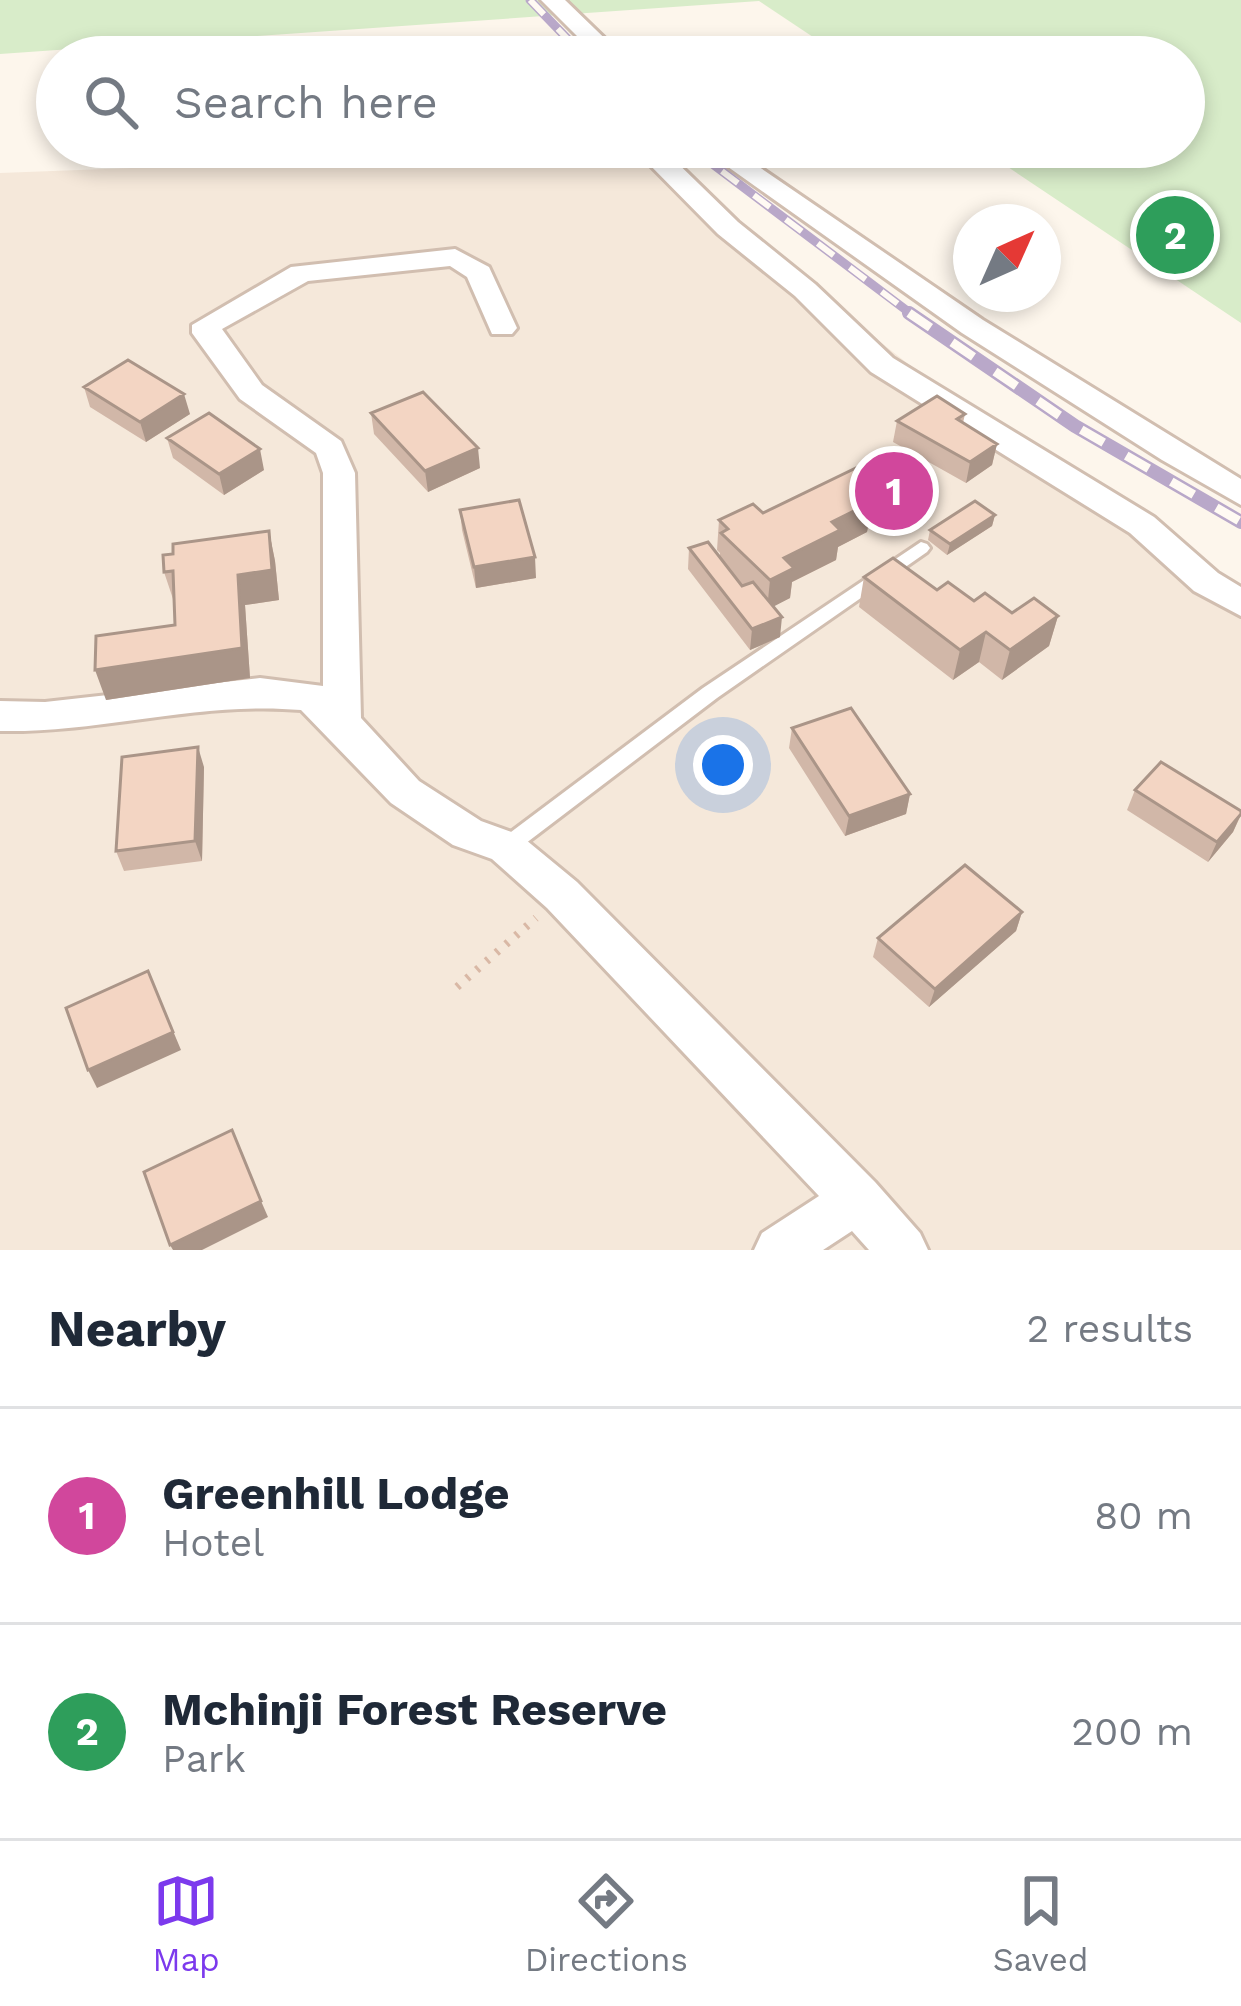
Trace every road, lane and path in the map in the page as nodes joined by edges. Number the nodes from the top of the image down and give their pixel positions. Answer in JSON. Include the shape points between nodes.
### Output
{"nodes":[{"id":1,"x":552,"y":0,"type":"edge"},
{"id":2,"x":590,"y":36,"type":"edge"},
{"id":3,"x":667,"y":168,"type":"edge"},
{"id":4,"x":742,"y":168,"type":"edge"},
{"id":5,"x":502,"y":328,"type":"dead end"},
{"id":6,"x":1241,"y":494,"type":"edge"},
{"id":7,"x":921,"y":548,"type":"dead end"},
{"id":8,"x":1241,"y":603,"type":"edge"},
{"id":9,"x":0,"y":716,"type":"edge"},
{"id":10,"x":342,"y":722,"type":"junction"},
{"id":11,"x":506,"y":847,"type":"junction"},
{"id":12,"x":562,"y":895,"type":"junction"},
{"id":13,"x":457,"y":987,"type":"dead end"},
{"id":14,"x":858,"y":1199,"type":"junction"},
{"id":15,"x":779,"y":1250,"type":"edge"},
{"id":16,"x":903,"y":1250,"type":"edge"}],
"edges":[{"from":1,"to":2,"type":"street"},
{"from":3,"to":8,"type":"street","via":[[882,365],[1142,525]]},
{"from":4,"to":6,"type":"street","via":[[872,264]]},
{"from":5,"to":10,"type":"street","via":[[479,273],[455,257],[301,273],[207,325],[251,392],[330,448],[339,472]]},
{"from":7,"to":11,"type":"lane"},
{"from":9,"to":10,"type":"street","via":[[260,692],[310,696]]},
{"from":10,"to":11,"type":"street","via":[[405,792]]},
{"from":11,"to":12,"type":"street"},
{"from":12,"to":13,"type":"path"},
{"from":12,"to":14,"type":"street"},
{"from":14,"to":15,"type":"street"},
{"from":14,"to":16,"type":"street"}]}
